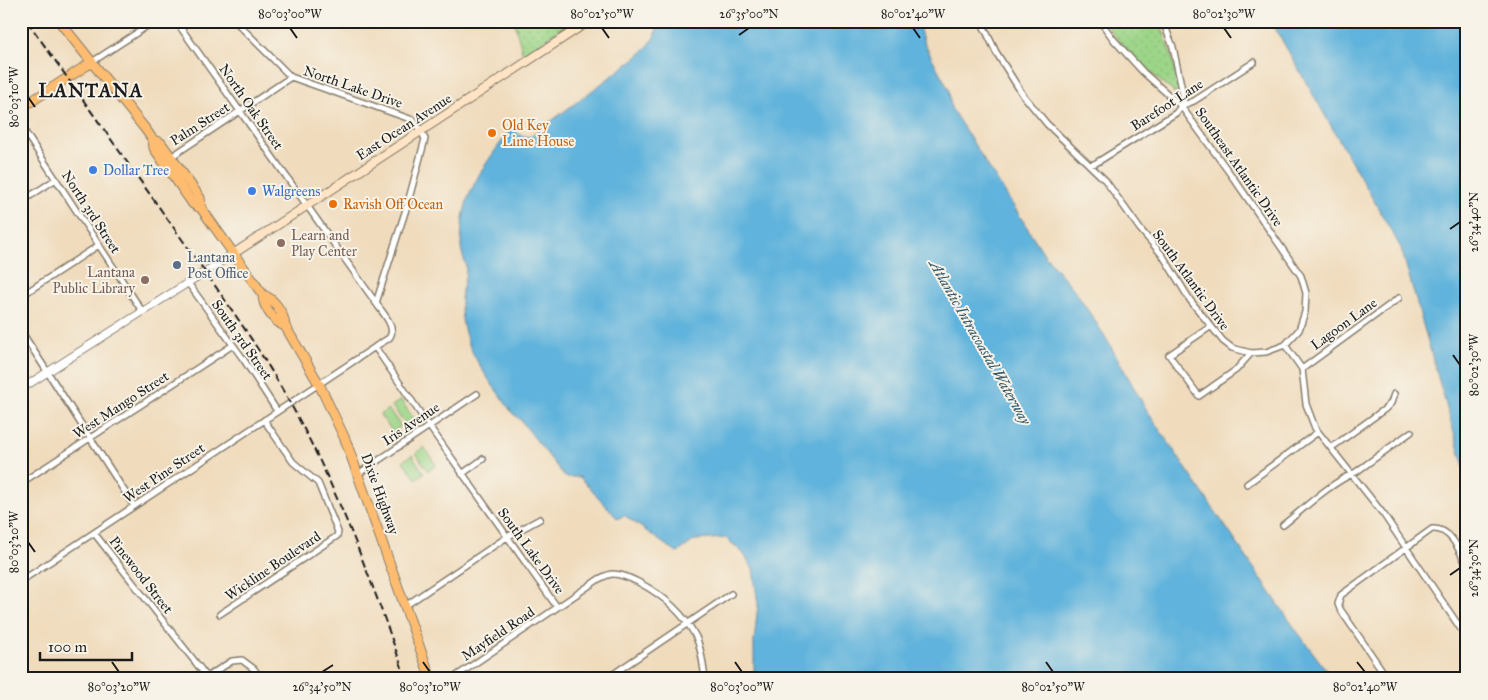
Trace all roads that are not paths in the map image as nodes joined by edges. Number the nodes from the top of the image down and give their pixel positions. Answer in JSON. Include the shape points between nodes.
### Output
{"nodes":[{"id":1,"x":59,"y":21,"type":"edge"},
{"id":2,"x":155,"y":21,"type":"edge"},
{"id":3,"x":176,"y":21,"type":"edge"},
{"id":4,"x":235,"y":21,"type":"edge"},
{"id":5,"x":589,"y":21,"type":"edge"},
{"id":6,"x":981,"y":21,"type":"edge"},
{"id":7,"x":1100,"y":21,"type":"edge"},
{"id":8,"x":1163,"y":21,"type":"edge"},
{"id":9,"x":92,"y":62,"type":"junction"},
{"id":10,"x":1254,"y":62,"type":"dead end"},
{"id":11,"x":291,"y":77,"type":"junction"},
{"id":12,"x":1181,"y":106,"type":"junction"},
{"id":13,"x":21,"y":108,"type":"edge"},
{"id":14,"x":240,"y":111,"type":"junction"},
{"id":15,"x":21,"y":126,"type":"edge"},
{"id":16,"x":421,"y":131,"type":"junction"},
{"id":17,"x":153,"y":140,"type":"junction"},
{"id":18,"x":171,"y":156,"type":"junction"},
{"id":19,"x":1090,"y":165,"type":"junction"},
{"id":20,"x":56,"y":179,"type":"junction"},
{"id":21,"x":21,"y":202,"type":"edge"},
{"id":22,"x":306,"y":205,"type":"junction"},
{"id":23,"x":201,"y":208,"type":"junction"},
{"id":24,"x":99,"y":245,"type":"junction"},
{"id":25,"x":233,"y":254,"type":"junction"},
{"id":26,"x":188,"y":283,"type":"junction"},
{"id":27,"x":21,"y":296,"type":"edge"},
{"id":28,"x":1400,"y":298,"type":"dead end"},
{"id":29,"x":376,"y":303,"type":"junction"},
{"id":30,"x":142,"y":311,"type":"junction"},
{"id":31,"x":1210,"y":327,"type":"junction"},
{"id":32,"x":21,"y":332,"type":"edge"},
{"id":33,"x":233,"y":344,"type":"junction"},
{"id":34,"x":1285,"y":344,"type":"junction"},
{"id":35,"x":375,"y":347,"type":"junction"},
{"id":36,"x":1251,"y":353,"type":"junction"},
{"id":37,"x":1302,"y":369,"type":"junction"},
{"id":38,"x":48,"y":372,"type":"junction"},
{"id":39,"x":319,"y":384,"type":"junction"},
{"id":40,"x":21,"y":390,"type":"edge"},
{"id":41,"x":476,"y":394,"type":"dead end"},
{"id":42,"x":1394,"y":394,"type":"dead end"},
{"id":43,"x":277,"y":411,"type":"junction"},
{"id":44,"x":264,"y":420,"type":"junction"},
{"id":45,"x":429,"y":426,"type":"junction"},
{"id":46,"x":1318,"y":432,"type":"junction"},
{"id":47,"x":1411,"y":432,"type":"dead end"},
{"id":48,"x":91,"y":438,"type":"junction"},
{"id":49,"x":1331,"y":448,"type":"junction"},
{"id":50,"x":483,"y":460,"type":"dead end"},
{"id":51,"x":358,"y":474,"type":"junction"},
{"id":52,"x":462,"y":474,"type":"junction"},
{"id":53,"x":1351,"y":474,"type":"junction"},
{"id":54,"x":21,"y":483,"type":"edge"},
{"id":55,"x":1247,"y":484,"type":"dead end"},
{"id":56,"x":134,"y":506,"type":"junction"},
{"id":57,"x":540,"y":519,"type":"dead end"},
{"id":58,"x":1283,"y":525,"type":"dead end"},
{"id":59,"x":94,"y":533,"type":"junction"},
{"id":60,"x":507,"y":537,"type":"junction"},
{"id":61,"x":1406,"y":547,"type":"junction"},
{"id":62,"x":1467,"y":566,"type":"edge"},
{"id":63,"x":21,"y":581,"type":"edge"},
{"id":64,"x":731,"y":594,"type":"dead end"},
{"id":65,"x":405,"y":606,"type":"junction"},
{"id":66,"x":557,"y":607,"type":"junction"},
{"id":67,"x":220,"y":614,"type":"dead end"},
{"id":68,"x":688,"y":624,"type":"junction"},
{"id":69,"x":1467,"y":638,"type":"edge"},
{"id":70,"x":21,"y":673,"type":"edge"},
{"id":71,"x":206,"y":678,"type":"edge"},
{"id":72,"x":24,"y":679,"type":"edge"},
{"id":73,"x":261,"y":679,"type":"edge"},
{"id":74,"x":431,"y":679,"type":"edge"},
{"id":75,"x":452,"y":679,"type":"edge"},
{"id":76,"x":606,"y":679,"type":"edge"},
{"id":77,"x":705,"y":679,"type":"edge"},
{"id":78,"x":1388,"y":679,"type":"edge"}],
"edges":[{"from":1,"to":9,"type":"main road","name":"Dixie Highway"},
{"from":2,"to":9,"type":"street"},
{"from":3,"to":14,"type":"street","name":"North Oak Street"},
{"from":4,"to":11,"type":"street","name":"North Lake Drive"},
{"from":5,"to":16,"type":"main road","name":"East Ocean Avenue"},
{"from":6,"to":19,"type":"street","name":"South Atlantic Drive","via":[[1022,95]]},
{"from":7,"to":12,"type":"street","name":"Southeast Atlantic Drive","via":[[1143,72]]},
{"from":8,"to":12,"type":"street","via":[[1173,47],[1184,98]]},
{"from":9,"to":13,"type":"main road"},
{"from":9,"to":17,"type":"main road","name":"Dixie Highway"},
{"from":10,"to":12,"type":"street","name":"Barefoot Lane"},
{"from":11,"to":14,"type":"street","name":"Palm Street"},
{"from":11,"to":16,"type":"street","name":"North Lake Drive","via":[[413,120]]},
{"from":12,"to":19,"type":"street","name":"Barefoot Lane","via":[[1176,113]]},
{"from":12,"to":34,"type":"street","name":"Southeast Atlantic Drive","via":[[1301,276],[1306,294],[1305,312],[1299,330]]},
{"from":14,"to":18,"type":"street","name":"Palm Street"},
{"from":14,"to":22,"type":"street","name":"North Oak Street"},
{"from":15,"to":20,"type":"street","name":"North 3rd Street"},
{"from":16,"to":22,"type":"main road","name":"East Ocean Avenue"},
{"from":16,"to":29,"type":"street","via":[[425,139]]},
{"from":17,"to":18,"type":"main road","name":"Dixie Highway","via":[[161,143]]},
{"from":17,"to":23,"type":"main road","name":"Dixie Highway","via":[[154,148],[188,197]]},
{"from":18,"to":23,"type":"main road","name":"Dixie Highway","via":[[200,198]]},
{"from":19,"to":31,"type":"street","name":"South Atlantic Drive","via":[[1163,256]]},
{"from":20,"to":21,"type":"street"},
{"from":20,"to":24,"type":"street","name":"North 3rd Street"},
{"from":22,"to":25,"type":"main road","name":"East Ocean Avenue"},
{"from":22,"to":29,"type":"street","name":"North Oak Street"},
{"from":23,"to":25,"type":"main road","name":"Dixie Highway"},
{"from":24,"to":27,"type":"street"},
{"from":24,"to":30,"type":"street","name":"North 3rd Street"},
{"from":25,"to":26,"type":"street"},
{"from":25,"to":39,"type":"main road","name":"Dixie Highway","via":[[278,323],[285,326]]},
{"from":26,"to":30,"type":"street"},
{"from":26,"to":33,"type":"street","name":"South 3rd Street"},
{"from":28,"to":37,"type":"street","name":"Lagoon Lane"},
{"from":29,"to":35,"type":"street","name":"North Oak Street","via":[[391,326],[391,333]]},
{"from":30,"to":38,"type":"street"},
{"from":31,"to":36,"type":"street","name":"South Atlantic Drive","via":[[1232,348]]},
{"from":31,"to":36,"type":"street","via":[[1168,355],[1199,396],[1236,370]]},
{"from":32,"to":38,"type":"street"},
{"from":33,"to":43,"type":"street","name":"South 3rd Street"},
{"from":33,"to":48,"type":"street","name":"West Mango Street"},
{"from":34,"to":36,"type":"street","via":[[1266,352]]},
{"from":34,"to":37,"type":"street"},
{"from":35,"to":39,"type":"street","name":"West Pine Street"},
{"from":35,"to":45,"type":"street","name":"South Lake Drive"},
{"from":37,"to":46,"type":"street","via":[[1308,412]]},
{"from":38,"to":40,"type":"street"},
{"from":38,"to":48,"type":"street"},
{"from":39,"to":43,"type":"street","name":"West Pine Street"},
{"from":39,"to":51,"type":"main road","name":"Dixie Highway"},
{"from":41,"to":45,"type":"street","name":"Iris Avenue"},
{"from":42,"to":49,"type":"street","via":[[1385,409]]},
{"from":43,"to":44,"type":"street","name":"West Pine Street"},
{"from":44,"to":56,"type":"street","name":"West Pine Street"},
{"from":44,"to":67,"type":"street","name":"Wickline Boulevard","via":[[293,462],[318,483],[338,532],[337,536]]},
{"from":45,"to":51,"type":"street","name":"Iris Avenue"},
{"from":45,"to":52,"type":"street","name":"South Lake Drive"},
{"from":46,"to":49,"type":"street"},
{"from":46,"to":55,"type":"street"},
{"from":47,"to":53,"type":"street"},
{"from":48,"to":54,"type":"street","name":"West Mango Street"},
{"from":48,"to":56,"type":"street"},
{"from":49,"to":53,"type":"street"},
{"from":50,"to":52,"type":"street"},
{"from":51,"to":65,"type":"main road","name":"Dixie Highway"},
{"from":52,"to":60,"type":"street","name":"South Lake Drive"},
{"from":53,"to":58,"type":"street"},
{"from":53,"to":61,"type":"street"},
{"from":56,"to":59,"type":"street","name":"West Pine Street"},
{"from":57,"to":60,"type":"street"},
{"from":59,"to":63,"type":"street","name":"West Pine Street"},
{"from":59,"to":71,"type":"street","name":"Pinewood Street"},
{"from":60,"to":65,"type":"street"},
{"from":60,"to":66,"type":"street","name":"South Lake Drive"},
{"from":61,"to":62,"type":"street","via":[[1432,529],[1442,530]]},
{"from":61,"to":69,"type":"street"},
{"from":61,"to":78,"type":"street","via":[[1344,592],[1338,604]]},
{"from":64,"to":68,"type":"street"},
{"from":65,"to":74,"type":"main road","name":"Dixie Highway"},
{"from":66,"to":68,"type":"street","name":"South Lake Drive","via":[[612,574],[629,578],[656,592],[671,603]]},
{"from":66,"to":75,"type":"street","name":"Mayfield Road"},
{"from":68,"to":76,"type":"street"},
{"from":68,"to":77,"type":"street","name":"South Lake Drive","via":[[702,654]]},
{"from":70,"to":72,"type":"street"},
{"from":71,"to":73,"type":"street","via":[[232,661],[242,660]]}]}
